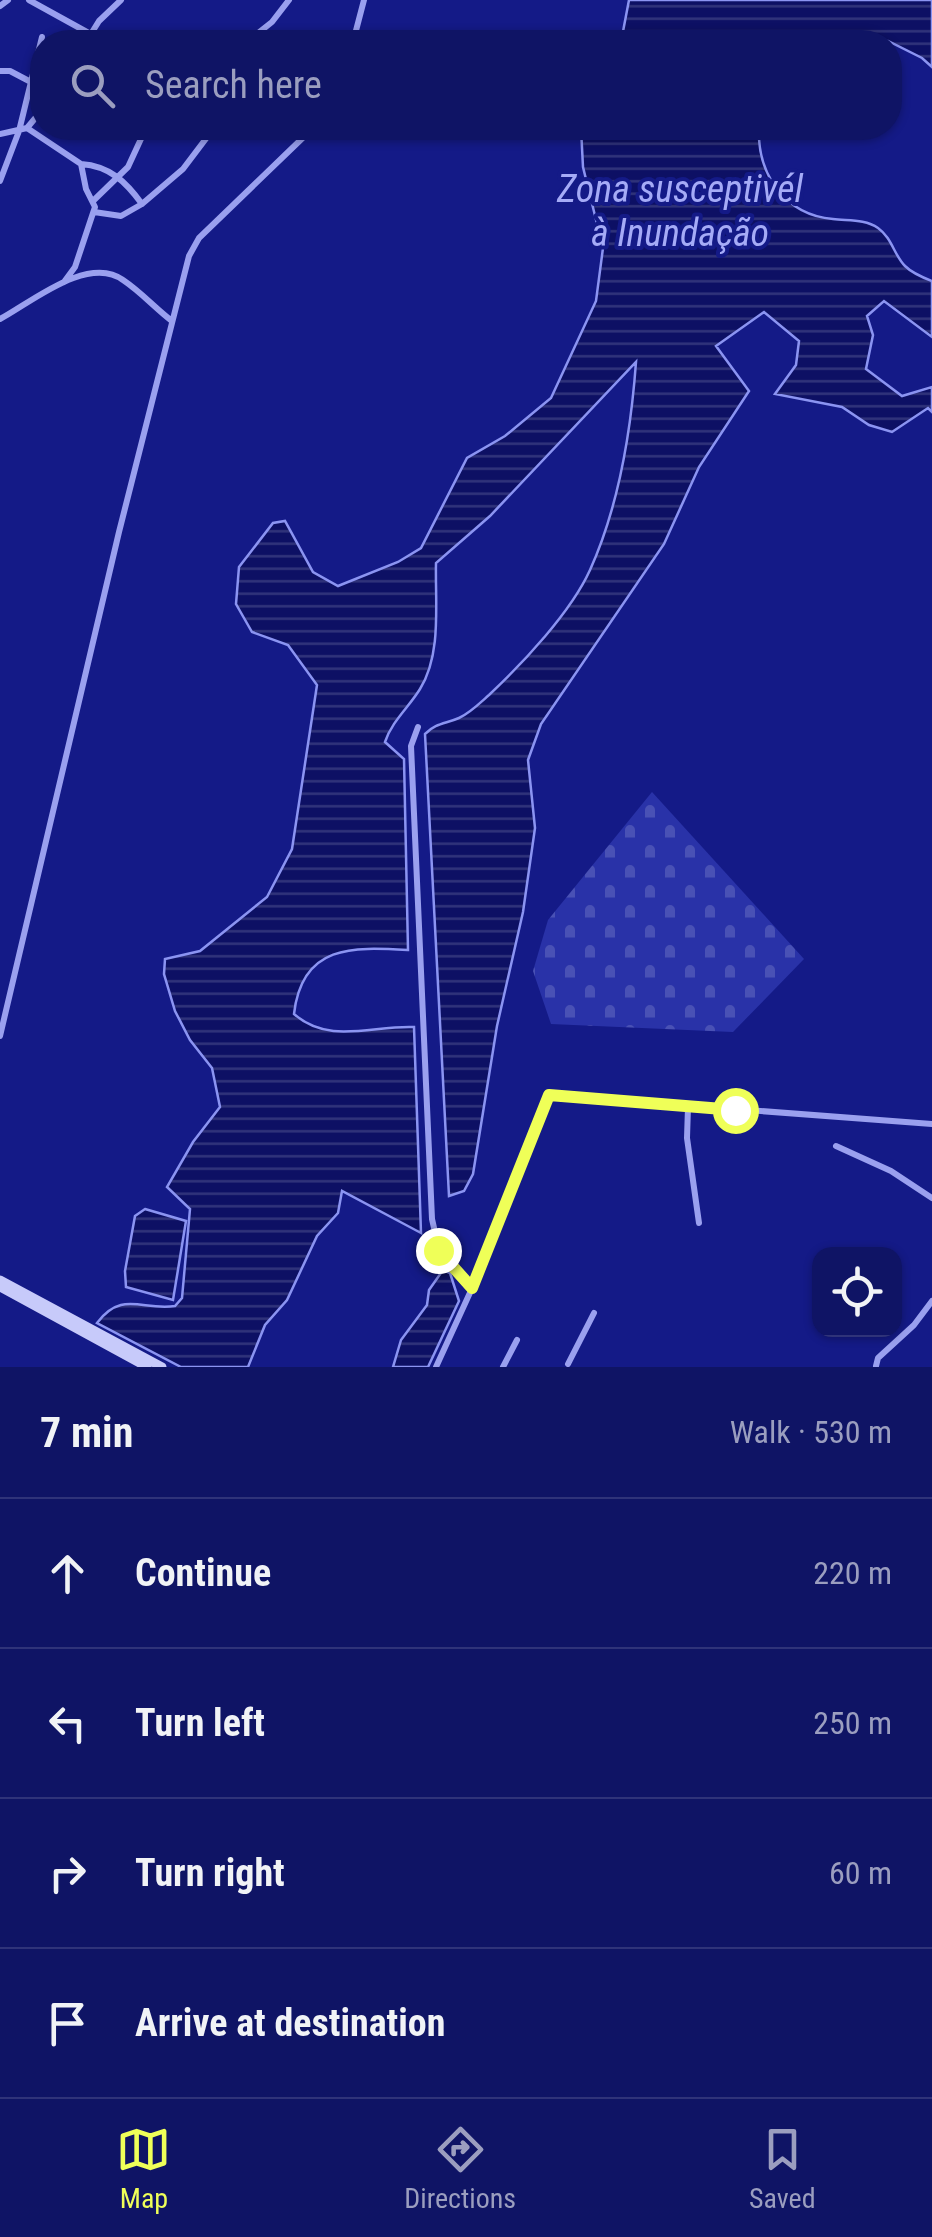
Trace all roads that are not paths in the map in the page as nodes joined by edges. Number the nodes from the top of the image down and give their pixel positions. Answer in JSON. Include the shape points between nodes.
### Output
{"nodes":[{"id":1,"x":8,"y":0,"type":"edge"},
{"id":2,"x":28,"y":0,"type":"edge"},
{"id":3,"x":121,"y":0,"type":"edge"},
{"id":4,"x":290,"y":0,"type":"edge"},
{"id":5,"x":364,"y":0,"type":"edge"},
{"id":6,"x":0,"y":6,"type":"edge"},
{"id":7,"x":84,"y":30,"type":"edge"},
{"id":8,"x":93,"y":30,"type":"edge"},
{"id":9,"x":262,"y":30,"type":"edge"},
{"id":10,"x":356,"y":30,"type":"edge"},
{"id":11,"x":0,"y":71,"type":"edge"},
{"id":12,"x":30,"y":78,"type":"edge"},
{"id":13,"x":29,"y":81,"type":"junction"},
{"id":14,"x":30,"y":123,"type":"edge"},
{"id":15,"x":23,"y":130,"type":"junction"},
{"id":16,"x":0,"y":134,"type":"edge"},
{"id":17,"x":30,"y":134,"type":"edge"},
{"id":18,"x":40,"y":140,"type":"edge"},
{"id":19,"x":141,"y":140,"type":"edge"},
{"id":20,"x":205,"y":140,"type":"edge"},
{"id":21,"x":301,"y":140,"type":"edge"},
{"id":22,"x":81,"y":164,"type":"junction"},
{"id":23,"x":120,"y":177,"type":"junction"},
{"id":24,"x":0,"y":181,"type":"edge"},
{"id":25,"x":93,"y":201,"type":"junction"},
{"id":26,"x":142,"y":204,"type":"junction"},
{"id":27,"x":94,"y":212,"type":"junction"},
{"id":28,"x":64,"y":282,"type":"junction"},
{"id":29,"x":0,"y":319,"type":"edge"},
{"id":30,"x":172,"y":321,"type":"junction"},
{"id":31,"x":418,"y":728,"type":"dead end"},
{"id":32,"x":0,"y":1036,"type":"edge"},
{"id":33,"x":688,"y":1107,"type":"junction"},
{"id":34,"x":932,"y":1124,"type":"edge"},
{"id":35,"x":836,"y":1146,"type":"dead end"},
{"id":36,"x":932,"y":1198,"type":"edge"},
{"id":37,"x":699,"y":1222,"type":"dead end"},
{"id":38,"x":0,"y":1284,"type":"edge"},
{"id":39,"x":472,"y":1288,"type":"junction"},
{"id":40,"x":932,"y":1300,"type":"edge"},
{"id":41,"x":594,"y":1313,"type":"dead end"},
{"id":42,"x":517,"y":1340,"type":"dead end"},
{"id":43,"x":568,"y":1364,"type":"dead end"},
{"id":44,"x":876,"y":1366,"type":"edge"},
{"id":45,"x":147,"y":1367,"type":"edge"},
{"id":46,"x":162,"y":1367,"type":"edge"},
{"id":47,"x":436,"y":1367,"type":"edge"},
{"id":48,"x":503,"y":1367,"type":"edge"}],
"edges":[{"from":1,"to":6,"type":"street"},
{"from":2,"to":7,"type":"street"},
{"from":3,"to":8,"type":"street"},
{"from":4,"to":9,"type":"street"},
{"from":5,"to":10,"type":"street"},
{"from":11,"to":13,"type":"street"},
{"from":12,"to":13,"type":"street"},
{"from":13,"to":15,"type":"street"},
{"from":14,"to":15,"type":"street"},
{"from":15,"to":16,"type":"street"},
{"from":15,"to":17,"type":"street"},
{"from":15,"to":24,"type":"street"},
{"from":18,"to":22,"type":"street"},
{"from":19,"to":23,"type":"street"},
{"from":20,"to":26,"type":"street"},
{"from":21,"to":30,"type":"street","via":[[199,238]]},
{"from":22,"to":23,"type":"street"},
{"from":22,"to":25,"type":"street"},
{"from":23,"to":25,"type":"street"},
{"from":23,"to":26,"type":"street"},
{"from":25,"to":27,"type":"street"},
{"from":26,"to":27,"type":"street","via":[[121,216]]},
{"from":27,"to":28,"type":"street"},
{"from":28,"to":29,"type":"street"},
{"from":28,"to":30,"type":"street","via":[[121,277]]},
{"from":30,"to":32,"type":"street"},
{"from":31,"to":39,"type":"street","via":[[411,746],[432,1219],[438,1250]]},
{"from":33,"to":34,"type":"street"},
{"from":33,"to":37,"type":"street"},
{"from":33,"to":39,"type":"street","via":[[549,1095]]},
{"from":35,"to":36,"type":"street"},
{"from":38,"to":45,"type":"main road"},
{"from":38,"to":46,"type":"main road"},
{"from":39,"to":47,"type":"street"},
{"from":40,"to":44,"type":"street"},
{"from":41,"to":43,"type":"street"},
{"from":42,"to":48,"type":"street"}]}
